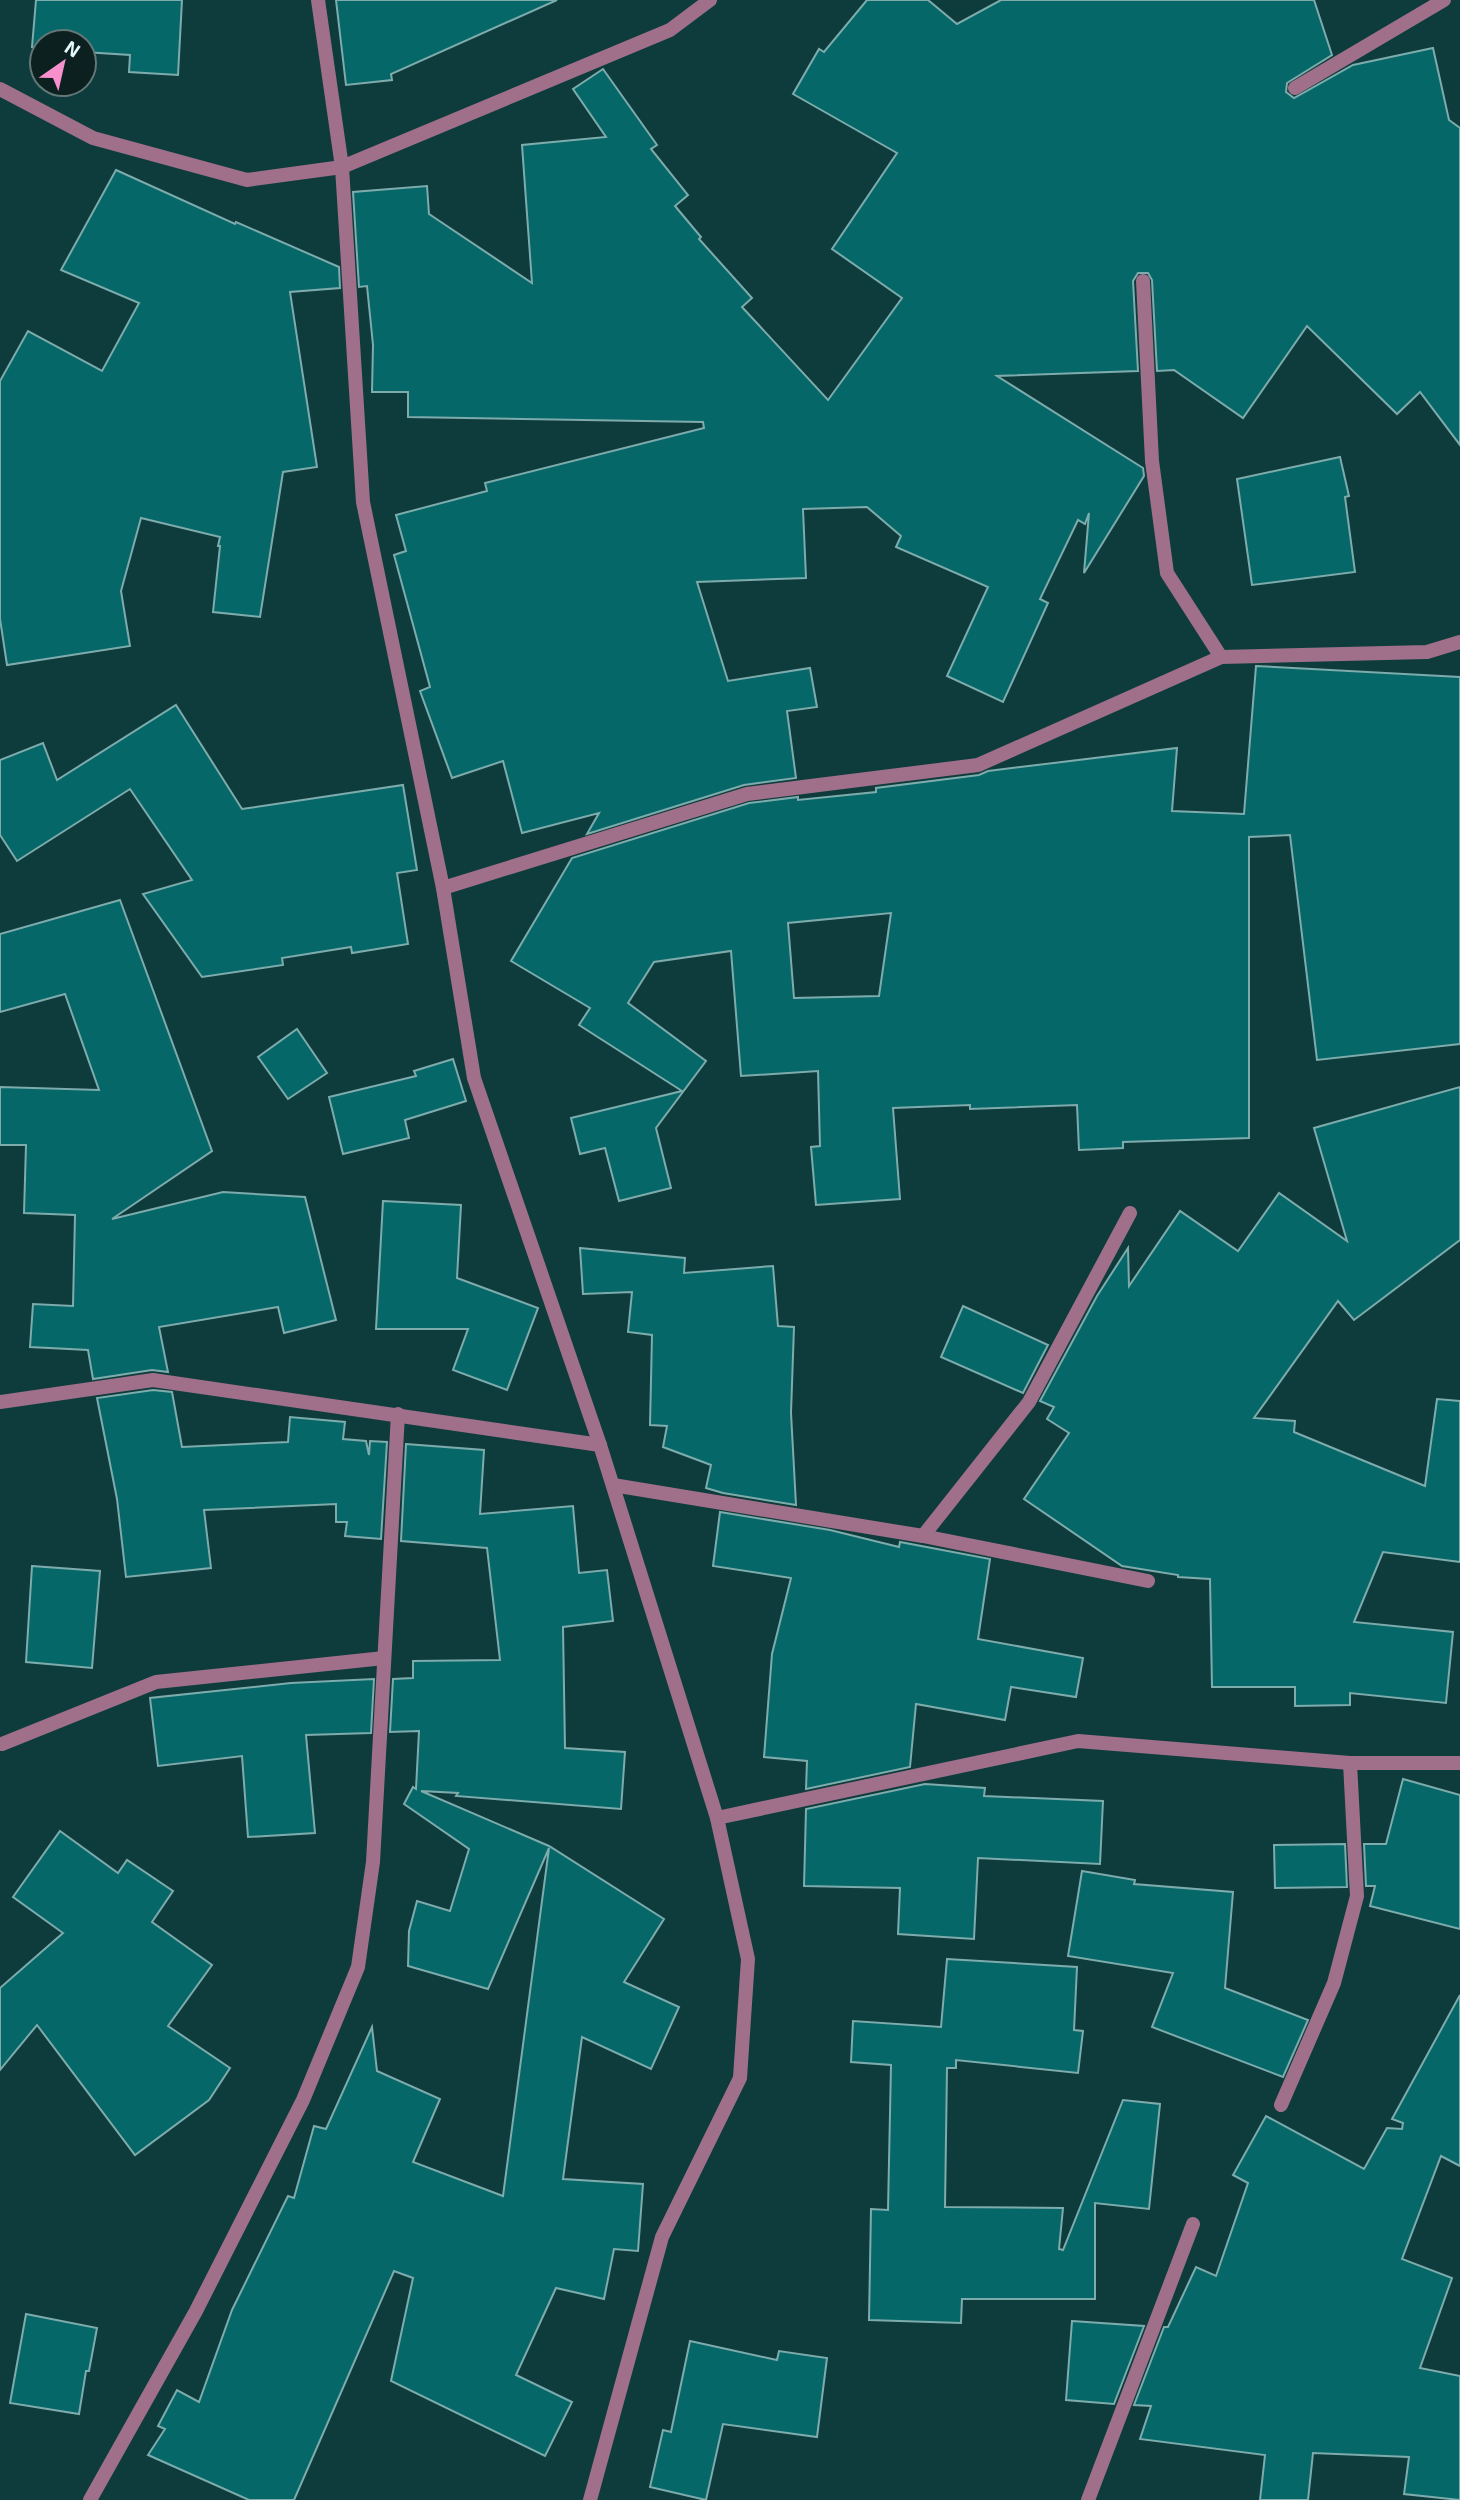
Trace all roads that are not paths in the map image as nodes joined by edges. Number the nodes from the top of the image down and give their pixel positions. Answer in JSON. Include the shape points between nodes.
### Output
{"nodes":[{"id":1,"x":318,"y":0,"type":"edge"},
{"id":2,"x":710,"y":0,"type":"edge"},
{"id":3,"x":1444,"y":0,"type":"edge"},
{"id":4,"x":1295,"y":88,"type":"dead end"},
{"id":5,"x":0,"y":89,"type":"edge"},
{"id":6,"x":342,"y":167,"type":"junction"},
{"id":7,"x":1143,"y":281,"type":"dead end"},
{"id":8,"x":1460,"y":642,"type":"edge"},
{"id":9,"x":1221,"y":657,"type":"junction"},
{"id":10,"x":443,"y":888,"type":"junction"},
{"id":11,"x":1130,"y":1213,"type":"dead end"},
{"id":12,"x":0,"y":1402,"type":"edge"},
{"id":13,"x":398,"y":1414,"type":"junction"},
{"id":14,"x":600,"y":1445,"type":"junction"},
{"id":15,"x":613,"y":1485,"type":"junction"},
{"id":16,"x":923,"y":1536,"type":"junction"},
{"id":17,"x":1148,"y":1581,"type":"dead end"},
{"id":18,"x":384,"y":1658,"type":"junction"},
{"id":19,"x":2,"y":1744,"type":"edge"},
{"id":20,"x":1350,"y":1763,"type":"junction"},
{"id":21,"x":1460,"y":1763,"type":"edge"},
{"id":22,"x":717,"y":1818,"type":"junction"},
{"id":23,"x":1282,"y":2105,"type":"dead end"},
{"id":24,"x":1193,"y":2224,"type":"dead end"},
{"id":25,"x":90,"y":2500,"type":"edge"},
{"id":26,"x":590,"y":2500,"type":"edge"},
{"id":27,"x":1088,"y":2500,"type":"edge"}],
"edges":[{"from":1,"to":6,"type":"street"},
{"from":2,"to":6,"type":"street","via":[[670,30]]},
{"from":3,"to":4,"type":"street"},
{"from":5,"to":6,"type":"street","via":[[93,138],[247,180]]},
{"from":6,"to":10,"type":"street","via":[[363,502]]},
{"from":7,"to":9,"type":"street","via":[[1152,461],[1167,573]]},
{"from":8,"to":9,"type":"street","via":[[1427,652]]},
{"from":9,"to":10,"type":"street","via":[[978,765],[747,794]]},
{"from":10,"to":14,"type":"street","via":[[474,1078]]},
{"from":11,"to":16,"type":"street","via":[[1029,1402]]},
{"from":12,"to":13,"type":"street","via":[[153,1380]]},
{"from":13,"to":14,"type":"street"},
{"from":13,"to":18,"type":"street"},
{"from":14,"to":15,"type":"street"},
{"from":15,"to":16,"type":"street"},
{"from":15,"to":22,"type":"street"},
{"from":16,"to":17,"type":"street"},
{"from":18,"to":19,"type":"street","via":[[156,1682]]},
{"from":18,"to":25,"type":"street","via":[[373,1862],[359,1967],[303,2100],[196,2311]]},
{"from":20,"to":21,"type":"street"},
{"from":20,"to":22,"type":"street","via":[[1079,1741]]},
{"from":20,"to":23,"type":"street","via":[[1357,1896],[1334,1983]]},
{"from":22,"to":26,"type":"street","via":[[748,1959],[740,2078],[662,2237]]},
{"from":24,"to":27,"type":"street"}]}
